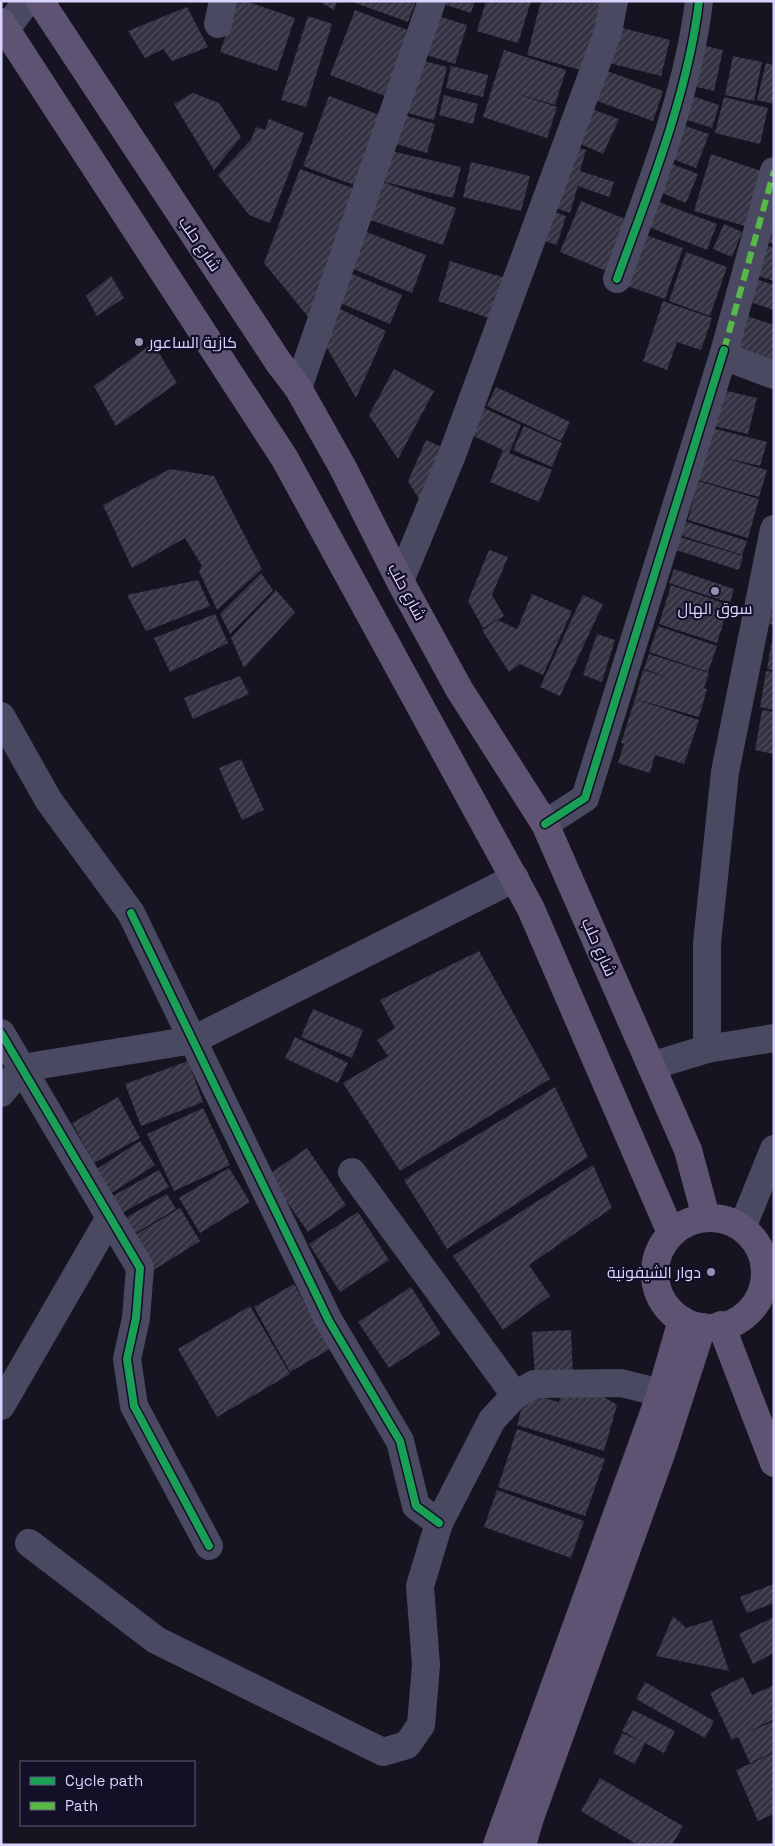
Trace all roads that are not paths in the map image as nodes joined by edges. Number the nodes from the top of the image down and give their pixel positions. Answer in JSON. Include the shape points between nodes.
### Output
{"nodes":[{"id":1,"x":27,"y":1,"type":"edge"},
{"id":2,"x":40,"y":1,"type":"edge"},
{"id":3,"x":432,"y":1,"type":"edge"},
{"id":4,"x":614,"y":1,"type":"edge"},
{"id":5,"x":699,"y":1,"type":"edge"},
{"id":6,"x":3,"y":28,"type":"edge"},
{"id":7,"x":774,"y":171,"type":"edge"},
{"id":8,"x":617,"y":279,"type":"dead end"},
{"id":9,"x":724,"y":353,"type":"junction"},
{"id":10,"x":774,"y":375,"type":"edge"},
{"id":11,"x":298,"y":388,"type":"junction"},
{"id":12,"x":774,"y":529,"type":"edge"},
{"id":13,"x":400,"y":581,"type":"junction"},
{"id":14,"x":1,"y":716,"type":"edge"},
{"id":15,"x":545,"y":824,"type":"junction"},
{"id":16,"x":515,"y":878,"type":"junction"},
{"id":17,"x":1,"y":1033,"type":"edge"},
{"id":18,"x":774,"y":1038,"type":"edge"},
{"id":19,"x":193,"y":1040,"type":"junction"},
{"id":20,"x":707,"y":1049,"type":"junction"},
{"id":21,"x":651,"y":1066,"type":"junction"},
{"id":22,"x":22,"y":1068,"type":"junction"},
{"id":23,"x":1,"y":1094,"type":"edge"},
{"id":24,"x":774,"y":1149,"type":"edge"},
{"id":25,"x":352,"y":1172,"type":"dead end"},
{"id":26,"x":706,"y":1217,"type":"junction"},
{"id":27,"x":109,"y":1219,"type":"junction"},
{"id":28,"x":742,"y":1228,"type":"junction"},
{"id":29,"x":671,"y":1233,"type":"junction"},
{"id":30,"x":767,"y":1300,"type":"edge"},
{"id":31,"x":702,"y":1324,"type":"junction"},
{"id":32,"x":660,"y":1393,"type":"junction"},
{"id":33,"x":516,"y":1395,"type":"junction"},
{"id":34,"x":1,"y":1406,"type":"edge"},
{"id":35,"x":774,"y":1464,"type":"edge"},
{"id":36,"x":438,"y":1523,"type":"junction"},
{"id":37,"x":29,"y":1543,"type":"dead end"},
{"id":38,"x":209,"y":1546,"type":"dead end"},
{"id":39,"x":497,"y":1845,"type":"edge"},
{"id":40,"x":522,"y":1845,"type":"edge"}],
"edges":[{"from":1,"to":6,"type":"street"},
{"from":2,"to":11,"type":"main road","name":"شارع حلب"},
{"from":3,"to":11,"type":"street"},
{"from":4,"to":13,"type":"street","via":[[608,32],[452,454]]},
{"from":5,"to":8,"type":"street","via":[[696,25],[663,151]]},
{"from":6,"to":16,"type":"main road","via":[[285,459]]},
{"from":7,"to":9,"type":"street"},
{"from":9,"to":10,"type":"street"},
{"from":9,"to":15,"type":"street","via":[[585,798]]},
{"from":11,"to":13,"type":"main road","name":"شارع حلب"},
{"from":12,"to":20,"type":"street","via":[[725,772],[707,943]]},
{"from":13,"to":15,"type":"main road","name":"شارع حلب","via":[[459,689]]},
{"from":14,"to":19,"type":"street","via":[[49,801],[131,913]]},
{"from":15,"to":21,"type":"main road","name":"شارع حلب"},
{"from":16,"to":19,"type":"street"},
{"from":16,"to":29,"type":"main road"},
{"from":17,"to":22,"type":"street"},
{"from":18,"to":20,"type":"street"},
{"from":19,"to":22,"type":"street"},
{"from":19,"to":36,"type":"street","via":[[329,1321],[400,1441],[416,1506]]},
{"from":20,"to":21,"type":"street"},
{"from":21,"to":26,"type":"main road","name":"شارع حلب","via":[[688,1150]]},
{"from":22,"to":23,"type":"street"},
{"from":22,"to":27,"type":"street"},
{"from":24,"to":28,"type":"street"},
{"from":25,"to":33,"type":"street"},
{"from":26,"to":28,"type":"main road","via":[[725,1219]]},
{"from":26,"to":29,"type":"main road"},
{"from":27,"to":34,"type":"street"},
{"from":27,"to":38,"type":"street","via":[[140,1268],[136,1318],[127,1359],[134,1406]]},
{"from":28,"to":30,"type":"main road","via":[[756,1241],[763,1259]]},
{"from":29,"to":31,"type":"main road","via":[[656,1262],[660,1295],[669,1309]]},
{"from":30,"to":31,"type":"main road","via":[[739,1319]]},
{"from":31,"to":32,"type":"main road"},
{"from":31,"to":35,"type":"main road"},
{"from":31,"to":40,"type":"main road","via":[[662,1451]]},
{"from":32,"to":33,"type":"street","via":[[621,1383],[534,1384]]},
{"from":32,"to":39,"type":"main road"},
{"from":33,"to":36,"type":"street","via":[[492,1420]]},
{"from":36,"to":37,"type":"street","via":[[420,1586],[426,1664],[421,1725],[407,1745],[383,1752],[156,1640]]}]}
